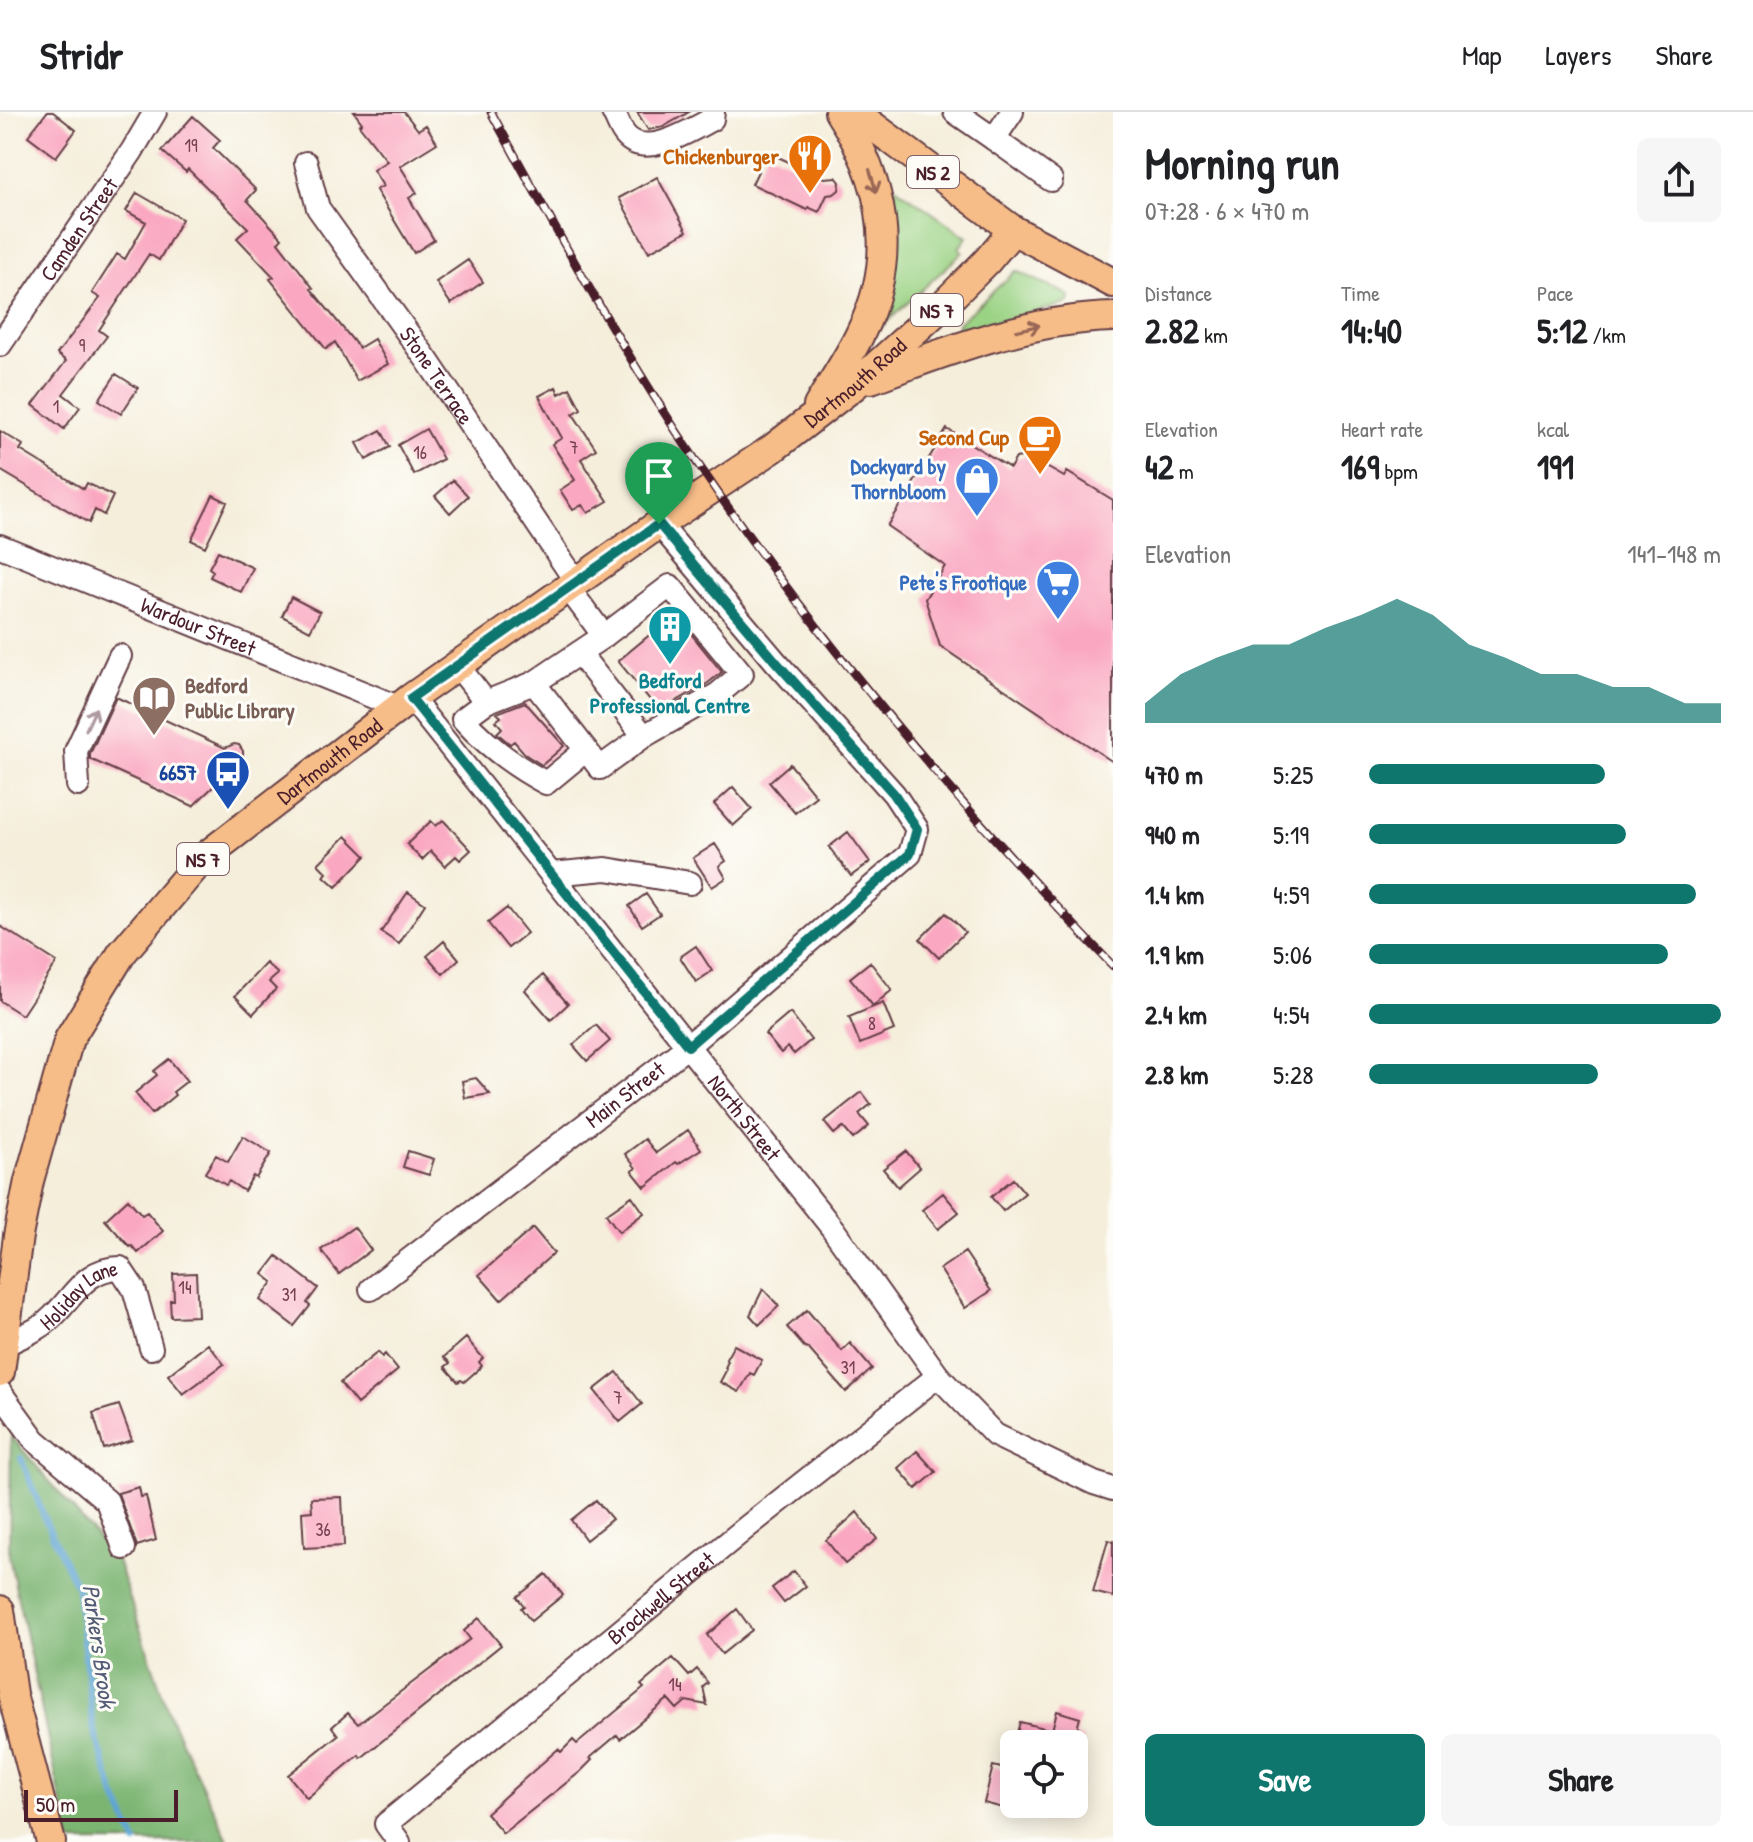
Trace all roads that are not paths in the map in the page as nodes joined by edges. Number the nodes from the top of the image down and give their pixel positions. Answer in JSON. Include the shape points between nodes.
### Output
{"nodes":[{"id":1,"x":155,"y":112,"type":"edge"},
{"id":2,"x":613,"y":112,"type":"edge"},
{"id":3,"x":713,"y":112,"type":"edge"},
{"id":4,"x":839,"y":112,"type":"edge"},
{"id":5,"x":854,"y":112,"type":"edge"},
{"id":6,"x":955,"y":112,"type":"edge"},
{"id":7,"x":1012,"y":112,"type":"edge"},
{"id":8,"x":994,"y":139,"type":"junction"},
{"id":9,"x":306,"y":163,"type":"dead end"},
{"id":10,"x":1051,"y":180,"type":"dead end"},
{"id":11,"x":1013,"y":230,"type":"junction"},
{"id":12,"x":1113,"y":283,"type":"edge"},
{"id":13,"x":1113,"y":317,"type":"edge"},
{"id":14,"x":0,"y":345,"type":"edge"},
{"id":15,"x":855,"y":385,"type":"junction"},
{"id":16,"x":809,"y":422,"type":"junction"},
{"id":17,"x":659,"y":524,"type":"junction"},
{"id":18,"x":0,"y":546,"type":"edge"},
{"id":19,"x":573,"y":586,"type":"junction"},
{"id":20,"x":604,"y":636,"type":"junction"},
{"id":21,"x":579,"y":653,"type":"junction"},
{"id":22,"x":120,"y":656,"type":"dead end"},
{"id":23,"x":457,"y":665,"type":"junction"},
{"id":24,"x":534,"y":683,"type":"junction"},
{"id":25,"x":486,"y":702,"type":"junction"},
{"id":26,"x":404,"y":703,"type":"junction"},
{"id":27,"x":644,"y":736,"type":"junction"},
{"id":28,"x":586,"y":750,"type":"junction"},
{"id":29,"x":78,"y":785,"type":"dead end"},
{"id":30,"x":551,"y":874,"type":"junction"},
{"id":31,"x":690,"y":883,"type":"dead end"},
{"id":32,"x":688,"y":1046,"type":"junction"},
{"id":33,"x":371,"y":1289,"type":"dead end"},
{"id":34,"x":151,"y":1348,"type":"dead end"},
{"id":35,"x":2,"y":1359,"type":"edge"},
{"id":36,"x":938,"y":1376,"type":"junction"},
{"id":37,"x":0,"y":1392,"type":"edge"},
{"id":38,"x":1113,"y":1489,"type":"edge"},
{"id":39,"x":124,"y":1548,"type":"dead end"},
{"id":40,"x":0,"y":1610,"type":"edge"},
{"id":41,"x":6,"y":1694,"type":"edge"},
{"id":42,"x":393,"y":1833,"type":"edge"},
{"id":43,"x":51,"y":1842,"type":"edge"}],
"edges":[{"from":1,"to":14,"type":"street","name":"Camden Street"},
{"from":2,"to":3,"type":"street","via":[[625,137],[641,145],[673,140],[712,119]]},
{"from":4,"to":16,"type":"main road","one_way":true,"via":[[873,176],[882,221],[881,272],[862,332]]},
{"from":5,"to":11,"type":"main road","number":"NS 2"},
{"from":6,"to":8,"type":"street"},
{"from":7,"to":8,"type":"street"},
{"from":8,"to":10,"type":"street"},
{"from":9,"to":19,"type":"street","name":"Stone Terrace","via":[[318,208],[427,360]]},
{"from":11,"to":12,"type":"main road","number":"NS 2"},
{"from":11,"to":15,"type":"main road","name":"Dartmouth Road","number":"NS 7","via":[[942,306]]},
{"from":15,"to":13,"type":"main road","one_way":true,"via":[[1016,331]]},
{"from":15,"to":16,"type":"main road","name":"Dartmouth Road","number":"NS 7"},
{"from":16,"to":17,"type":"main road","name":"Dartmouth Road","number":"NS 7"},
{"from":17,"to":19,"type":"main road","name":"Dartmouth Road","number":"NS 7"},
{"from":17,"to":32,"type":"street","name":"Main Street","via":[[894,794],[917,829],[910,854]]},
{"from":18,"to":26,"type":"street","name":"Wardour Street"},
{"from":19,"to":20,"type":"street","name":"Stone Terrace"},
{"from":19,"to":23,"type":"main road","name":"Dartmouth Road","number":"NS 7"},
{"from":20,"to":21,"type":"street"},
{"from":20,"to":27,"type":"street","via":[[670,586],[742,674],[718,694]]},
{"from":21,"to":24,"type":"street"},
{"from":21,"to":27,"type":"street"},
{"from":29,"to":22,"type":"street","one_way":true,"via":[[76,751]]},
{"from":23,"to":25,"type":"street"},
{"from":23,"to":26,"type":"main road","name":"Dartmouth Road","number":"NS 7"},
{"from":24,"to":25,"type":"street"},
{"from":24,"to":28,"type":"street"},
{"from":25,"to":28,"type":"street","via":[[463,719],[484,742],[546,783]]},
{"from":26,"to":30,"type":"street","name":"North Street"},
{"from":26,"to":35,"type":"main road","name":"Dartmouth Road","number":"NS 7","via":[[202,859],[122,953],[69,1039],[29,1181]]},
{"from":27,"to":28,"type":"street","via":[[600,768]]},
{"from":30,"to":31,"type":"street","via":[[606,869]]},
{"from":30,"to":32,"type":"street","name":"North Street"},
{"from":32,"to":33,"type":"street","name":"Main Street"},
{"from":32,"to":36,"type":"street","name":"North Street","via":[[833,1229]]},
{"from":34,"to":35,"type":"street","name":"Holiday Lane","via":[[134,1289],[120,1268],[105,1268],[84,1280],[47,1323]]},
{"from":36,"to":38,"type":"street","name":"North Street","via":[[995,1435]]},
{"from":36,"to":42,"type":"street","name":"Brockwell Street","via":[[747,1527]]},
{"from":37,"to":39,"type":"street","via":[[35,1440],[107,1501]]},
{"from":40,"to":41,"type":"main road"},
{"from":41,"to":43,"type":"main road"}]}
